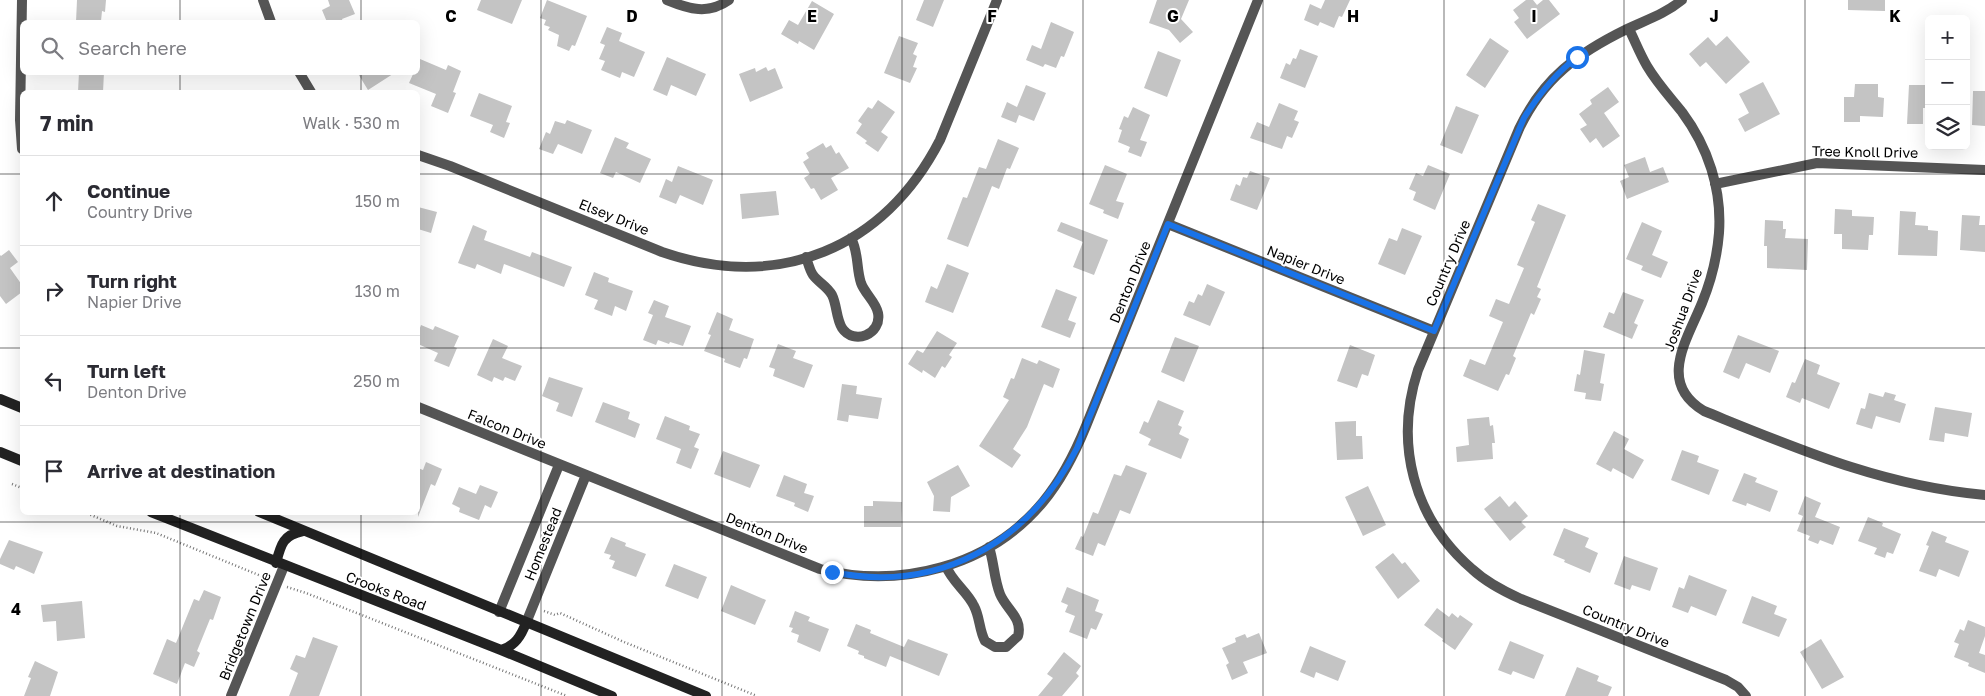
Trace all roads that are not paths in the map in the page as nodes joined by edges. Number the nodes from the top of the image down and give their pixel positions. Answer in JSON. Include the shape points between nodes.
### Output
{"nodes":[{"id":1,"x":22,"y":0,"type":"edge"},
{"id":2,"x":263,"y":0,"type":"edge"},
{"id":3,"x":667,"y":0,"type":"edge"},
{"id":4,"x":730,"y":0,"type":"edge"},
{"id":5,"x":997,"y":0,"type":"edge"},
{"id":6,"x":1258,"y":0,"type":"edge"},
{"id":7,"x":1682,"y":0,"type":"edge"},
{"id":8,"x":22,"y":20,"type":"edge"},
{"id":9,"x":270,"y":20,"type":"edge"},
{"id":10,"x":1629,"y":28,"type":"junction"},
{"id":11,"x":21,"y":75,"type":"edge"},
{"id":12,"x":301,"y":75,"type":"edge"},
{"id":13,"x":20,"y":90,"type":"edge"},
{"id":14,"x":310,"y":90,"type":"edge"},
{"id":15,"x":420,"y":156,"type":"edge"},
{"id":16,"x":1985,"y":170,"type":"edge"},
{"id":17,"x":1716,"y":184,"type":"junction"},
{"id":18,"x":1168,"y":224,"type":"junction"},
{"id":19,"x":851,"y":238,"type":"junction"},
{"id":20,"x":806,"y":257,"type":"junction"},
{"id":21,"x":1434,"y":331,"type":"junction"},
{"id":22,"x":0,"y":399,"type":"edge"},
{"id":23,"x":20,"y":407,"type":"edge"},
{"id":24,"x":420,"y":408,"type":"edge"},
{"id":25,"x":0,"y":452,"type":"edge"},
{"id":26,"x":20,"y":460,"type":"edge"},
{"id":27,"x":559,"y":465,"type":"junction"},
{"id":28,"x":586,"y":475,"type":"junction"},
{"id":29,"x":1985,"y":495,"type":"edge"},
{"id":30,"x":158,"y":515,"type":"edge"},
{"id":31,"x":266,"y":515,"type":"edge"},
{"id":32,"x":303,"y":531,"type":"junction"},
{"id":33,"x":988,"y":547,"type":"junction"},
{"id":34,"x":280,"y":565,"type":"junction"},
{"id":35,"x":946,"y":566,"type":"junction"},
{"id":36,"x":499,"y":612,"type":"junction"},
{"id":37,"x":526,"y":623,"type":"junction"},
{"id":38,"x":501,"y":650,"type":"junction"},
{"id":39,"x":231,"y":696,"type":"edge"},
{"id":40,"x":612,"y":696,"type":"edge"},
{"id":41,"x":706,"y":696,"type":"edge"},
{"id":42,"x":1746,"y":696,"type":"edge"}],
"edges":[{"from":1,"to":8,"type":"street"},
{"from":2,"to":9,"type":"street"},
{"from":3,"to":4,"type":"street","via":[[704,10]]},
{"from":5,"to":19,"type":"street","name":"Elsey Drive","via":[[930,159],[897,203]]},
{"from":6,"to":18,"type":"street","name":"Denton Drive"},
{"from":7,"to":10,"type":"street","name":"Country Drive"},
{"from":10,"to":17,"type":"street","name":"Joshua Drive","via":[[1648,67],[1697,135]]},
{"from":10,"to":21,"type":"street","name":"Country Drive","via":[[1590,48],[1566,65],[1533,104],[1519,129]]},
{"from":11,"to":13,"type":"street"},
{"from":12,"to":14,"type":"street"},
{"from":15,"to":20,"type":"street","name":"Elsey Drive","via":[[686,260],[744,268],[764,267]]},
{"from":16,"to":17,"type":"street","name":"Tree Knoll Drive","via":[[1817,163]]},
{"from":17,"to":29,"type":"street","name":"Joshua Drive","via":[[1720,222],[1715,263],[1678,367],[1682,388],[1691,401],[1704,411],[1855,469],[1920,485]]},
{"from":18,"to":21,"type":"street","name":"Napier Drive"},
{"from":18,"to":33,"type":"street","name":"Denton Drive","via":[[1067,468],[1027,518]]},
{"from":19,"to":20,"type":"street","name":"Elsey Drive"},
{"from":19,"to":20,"type":"street","via":[[861,283],[878,314],[876,326],[869,334],[856,337],[844,331],[832,296],[813,275]]},
{"from":21,"to":42,"type":"street","name":"Country Drive","via":[[1411,394],[1408,441],[1418,494],[1447,545],[1472,570],[1496,587],[1726,680]]},
{"from":22,"to":23,"type":"main road"},
{"from":24,"to":27,"type":"street","name":"Falcon Drive"},
{"from":25,"to":26,"type":"main road"},
{"from":27,"to":28,"type":"street","name":"Falcon Drive"},
{"from":27,"to":36,"type":"street","name":"Homestead"},
{"from":28,"to":35,"type":"street","name":"Denton Drive","via":[[826,570],[887,577]]},
{"from":28,"to":37,"type":"street","name":"Homestead"},
{"from":30,"to":34,"type":"main road","name":"Crooks Road"},
{"from":31,"to":32,"type":"main road","name":"Crooks Road"},
{"from":32,"to":34,"type":"main road","via":[[288,536],[283,542]]},
{"from":32,"to":36,"type":"main road","name":"Crooks Road"},
{"from":33,"to":35,"type":"street","name":"Denton Drive"},
{"from":33,"to":35,"type":"street","via":[[1000,594],[1019,624],[1018,636],[1011,645],[995,647],[985,641],[975,607]]},
{"from":34,"to":38,"type":"main road","name":"Crooks Road"},
{"from":34,"to":39,"type":"street","name":"Bridgetown Drive"},
{"from":36,"to":37,"type":"main road","name":"Crooks Road"},
{"from":37,"to":38,"type":"main road","via":[[519,639]]},
{"from":37,"to":41,"type":"main road","name":"Crooks Road"},
{"from":38,"to":40,"type":"main road","name":"Crooks Road"}]}
